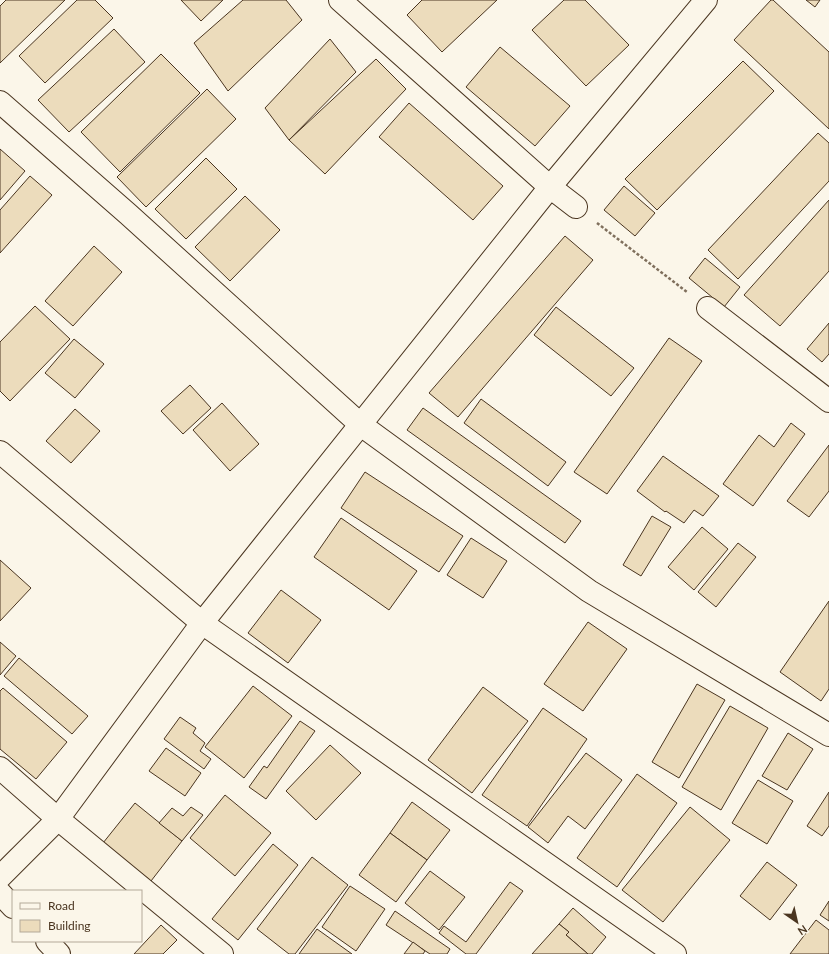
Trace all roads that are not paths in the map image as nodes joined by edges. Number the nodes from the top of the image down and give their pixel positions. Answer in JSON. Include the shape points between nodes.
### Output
{"nodes":[{"id":1,"x":340,"y":0,"type":"edge"},
{"id":2,"x":706,"y":0,"type":"edge"},
{"id":3,"x":0,"y":102,"type":"edge"},
{"id":4,"x":550,"y":187,"type":"junction"},
{"id":5,"x":576,"y":207,"type":"road end"},
{"id":6,"x":708,"y":308,"type":"road end"},
{"id":7,"x":829,"y":401,"type":"edge"},
{"id":8,"x":361,"y":425,"type":"junction"},
{"id":9,"x":0,"y":452,"type":"edge"},
{"id":10,"x":202,"y":623,"type":"junction"},
{"id":11,"x":829,"y":735,"type":"edge"},
{"id":12,"x":0,"y":768,"type":"edge"},
{"id":13,"x":58,"y":819,"type":"junction"},
{"id":14,"x":0,"y":877,"type":"edge"},
{"id":15,"x":0,"y":893,"type":"edge"},
{"id":16,"x":12,"y":906,"type":"edge"},
{"id":17,"x":48,"y":942,"type":"edge"},
{"id":18,"x":59,"y":954,"type":"edge"},
{"id":19,"x":222,"y":954,"type":"edge"},
{"id":20,"x":675,"y":954,"type":"edge"}],
"edges":[{"from":1,"to":4,"type":"street"},
{"from":2,"to":4,"type":"street"},
{"from":3,"to":8,"type":"street"},
{"from":4,"to":5,"type":"street"},
{"from":4,"to":8,"type":"street"},
{"from":6,"to":7,"type":"street"},
{"from":8,"to":10,"type":"street"},
{"from":8,"to":11,"type":"street","via":[[589,591]]},
{"from":9,"to":10,"type":"street"},
{"from":10,"to":13,"type":"street"},
{"from":10,"to":20,"type":"street"},
{"from":12,"to":13,"type":"street"},
{"from":13,"to":14,"type":"street"},
{"from":13,"to":19,"type":"street"},
{"from":15,"to":16,"type":"street"},
{"from":17,"to":18,"type":"street"}]}
